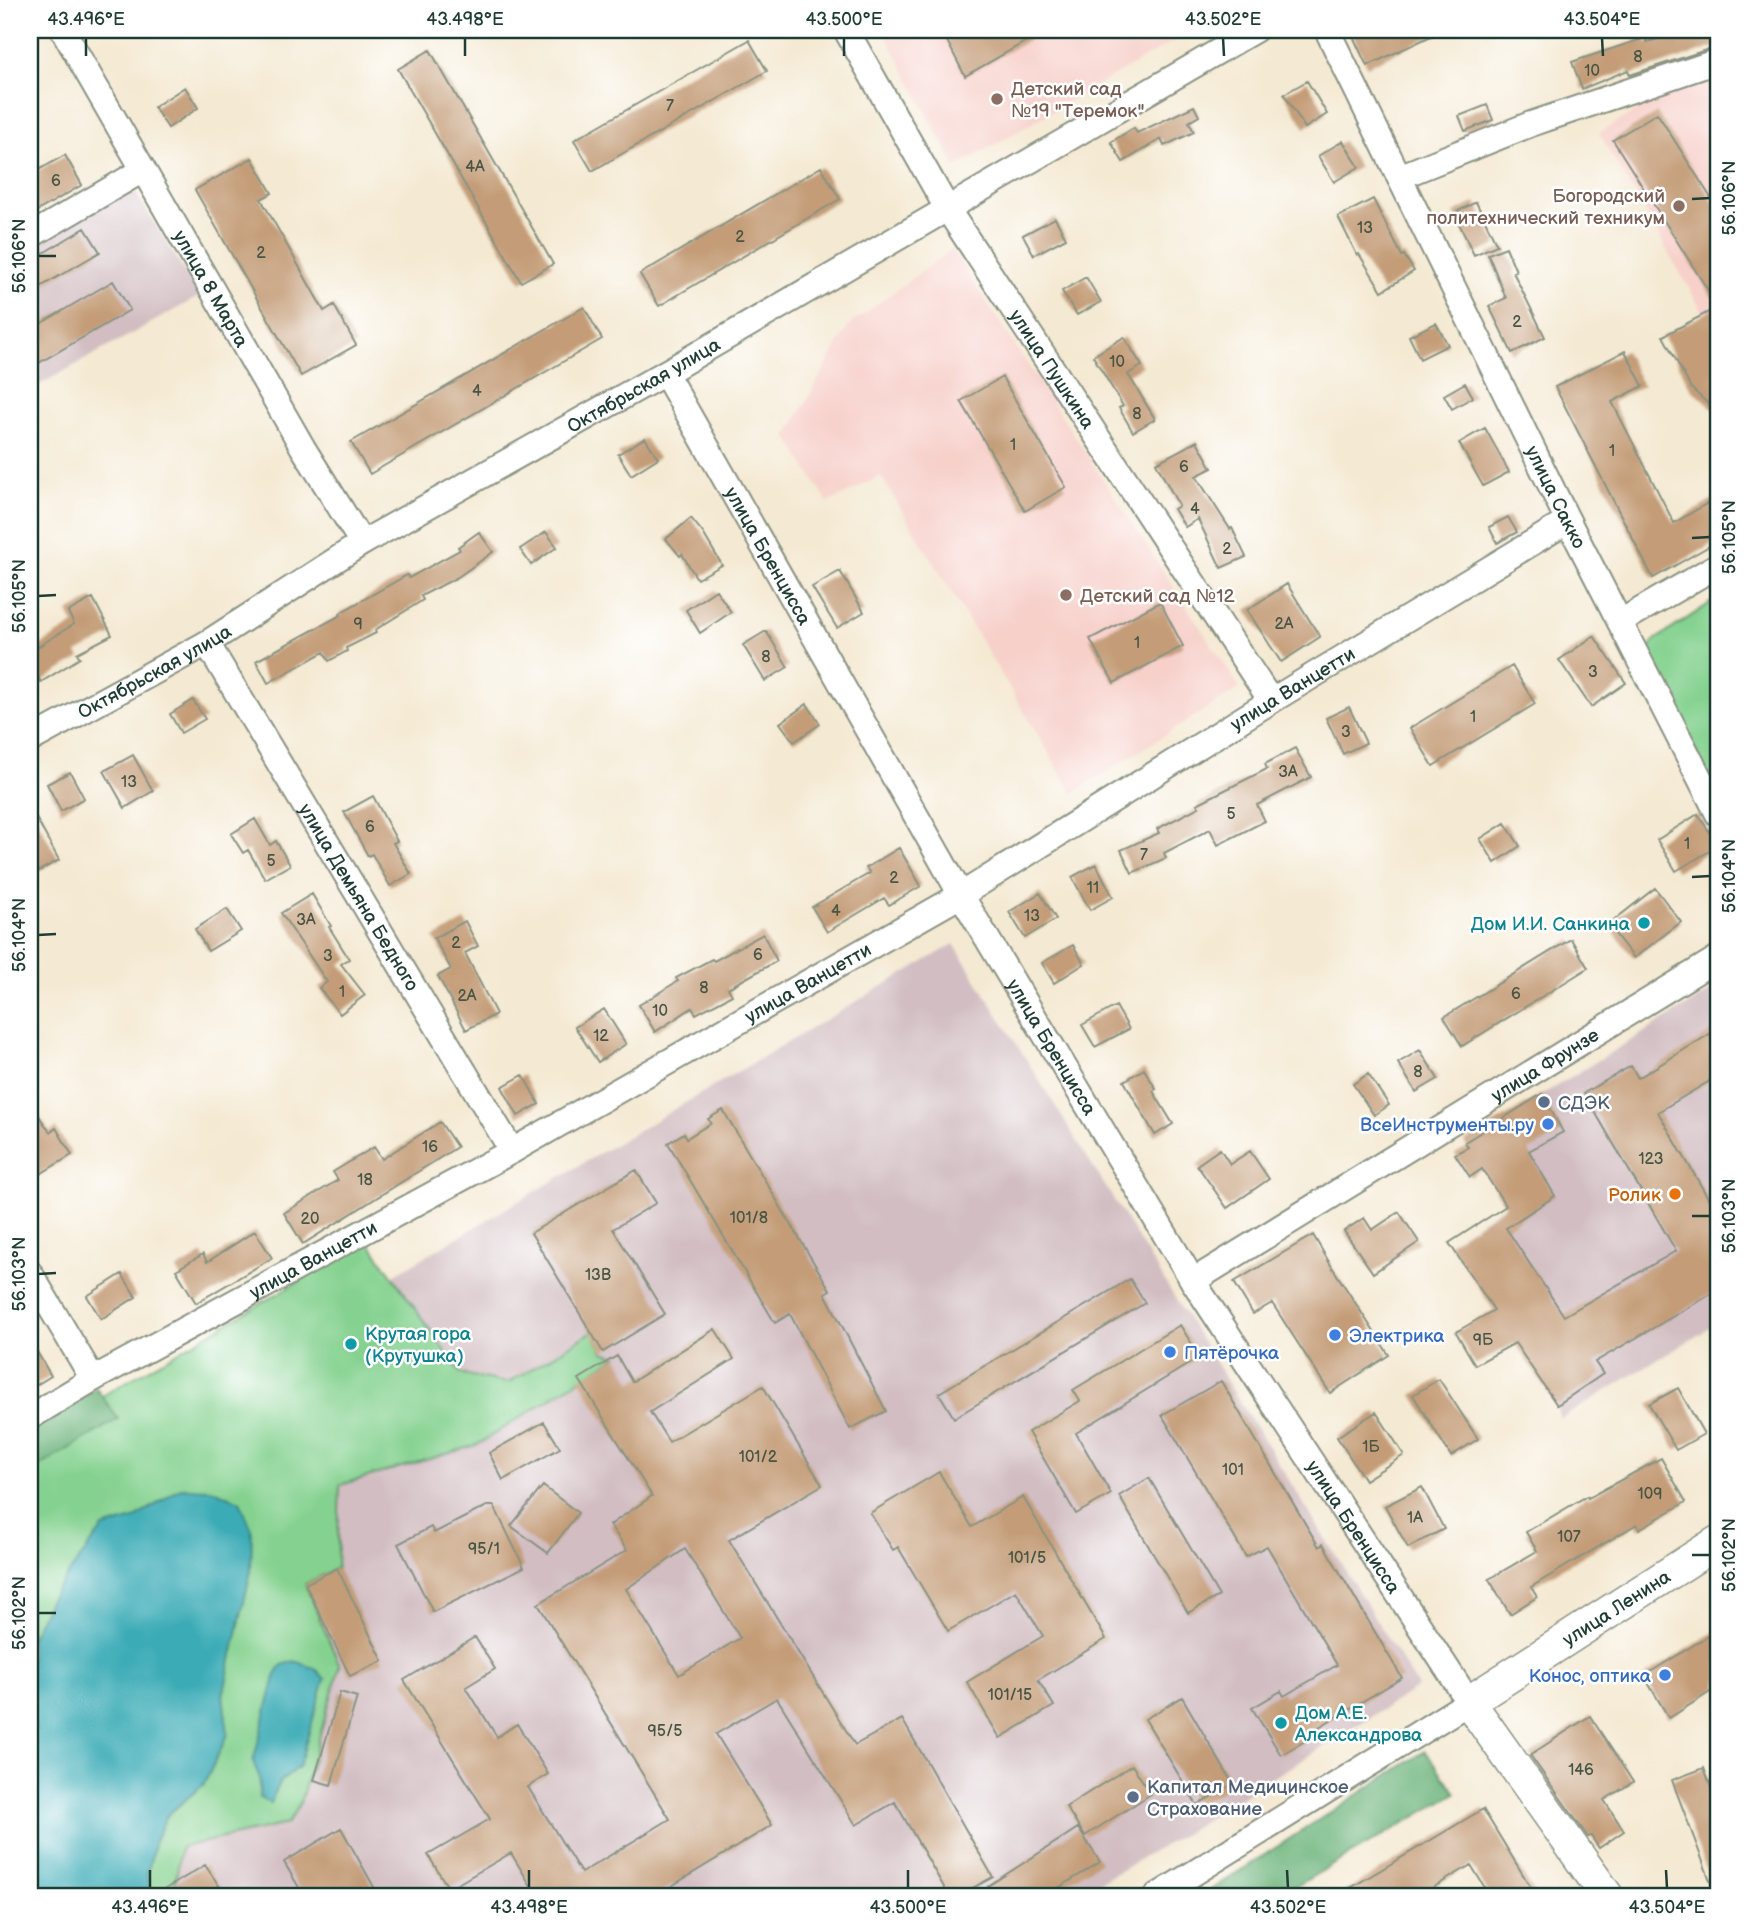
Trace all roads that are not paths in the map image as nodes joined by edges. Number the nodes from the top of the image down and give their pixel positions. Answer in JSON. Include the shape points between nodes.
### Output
{"nodes":[{"id":1,"x":63,"y":30,"type":"edge"},
{"id":2,"x":846,"y":30,"type":"edge"},
{"id":3,"x":1255,"y":30,"type":"edge"},
{"id":4,"x":1327,"y":30,"type":"edge"},
{"id":5,"x":1718,"y":61,"type":"edge"},
{"id":6,"x":143,"y":170,"type":"junction"},
{"id":7,"x":1399,"y":177,"type":"junction"},
{"id":8,"x":948,"y":210,"type":"junction"},
{"id":9,"x":30,"y":236,"type":"edge"},
{"id":10,"x":665,"y":373,"type":"junction"},
{"id":11,"x":1568,"y":521,"type":"junction"},
{"id":12,"x":362,"y":543,"type":"junction"},
{"id":13,"x":1718,"y":565,"type":"edge"},
{"id":14,"x":1620,"y":622,"type":"junction"},
{"id":15,"x":207,"y":643,"type":"junction"},
{"id":16,"x":1271,"y":701,"type":"junction"},
{"id":17,"x":30,"y":740,"type":"edge"},
{"id":18,"x":1718,"y":814,"type":"edge"},
{"id":19,"x":961,"y":895,"type":"junction"},
{"id":20,"x":1718,"y":958,"type":"edge"},
{"id":21,"x":512,"y":1151,"type":"junction"},
{"id":22,"x":30,"y":1273,"type":"edge"},
{"id":23,"x":1193,"y":1281,"type":"junction"},
{"id":24,"x":93,"y":1379,"type":"junction"},
{"id":25,"x":30,"y":1417,"type":"edge"},
{"id":26,"x":1718,"y":1542,"type":"edge"},
{"id":27,"x":1469,"y":1702,"type":"junction"},
{"id":28,"x":1157,"y":1896,"type":"edge"},
{"id":29,"x":1607,"y":1896,"type":"edge"}],
"edges":[{"from":1,"to":6,"type":"street","name":"улица 8 Марта"},
{"from":2,"to":8,"type":"street","name":"улица Пушкина"},
{"from":3,"to":8,"type":"street","name":"Октябрьская улица"},
{"from":4,"to":7,"type":"street","name":"улица Сакко"},
{"from":5,"to":7,"type":"street","via":[[1531,124]]},
{"from":6,"to":9,"type":"street"},
{"from":6,"to":12,"type":"street","name":"улица 8 Марта"},
{"from":7,"to":11,"type":"street","name":"улица Сакко"},
{"from":8,"to":10,"type":"street","name":"Октябрьская улица"},
{"from":8,"to":16,"type":"street","name":"улица Пушкина"},
{"from":10,"to":12,"type":"street","name":"Октябрьская улица"},
{"from":10,"to":19,"type":"street","name":"улица Бренцисса"},
{"from":11,"to":14,"type":"street","name":"улица Сакко"},
{"from":11,"to":16,"type":"street","name":"улица Ванцетти"},
{"from":12,"to":15,"type":"street","name":"Октябрьская улица"},
{"from":13,"to":14,"type":"street"},
{"from":14,"to":18,"type":"street","name":"улица Сакко"},
{"from":15,"to":17,"type":"street","name":"Октябрьская улица"},
{"from":15,"to":21,"type":"street","name":"улица Демьяна Бедного"},
{"from":16,"to":19,"type":"street","name":"улица Ванцетти"},
{"from":19,"to":21,"type":"street","name":"улица Ванцетти"},
{"from":19,"to":23,"type":"street","name":"улица Бренцисса"},
{"from":20,"to":23,"type":"street","name":"улица Фрунзе"},
{"from":21,"to":24,"type":"street","name":"улица Ванцетти"},
{"from":22,"to":24,"type":"street"},
{"from":23,"to":27,"type":"street","name":"улица Бренцисса"},
{"from":24,"to":25,"type":"street","name":"улица Ванцетти"},
{"from":26,"to":27,"type":"main road","name":"улица Ленина"},
{"from":27,"to":28,"type":"street","name":"улица Ленина"},
{"from":27,"to":29,"type":"main road"}]}
